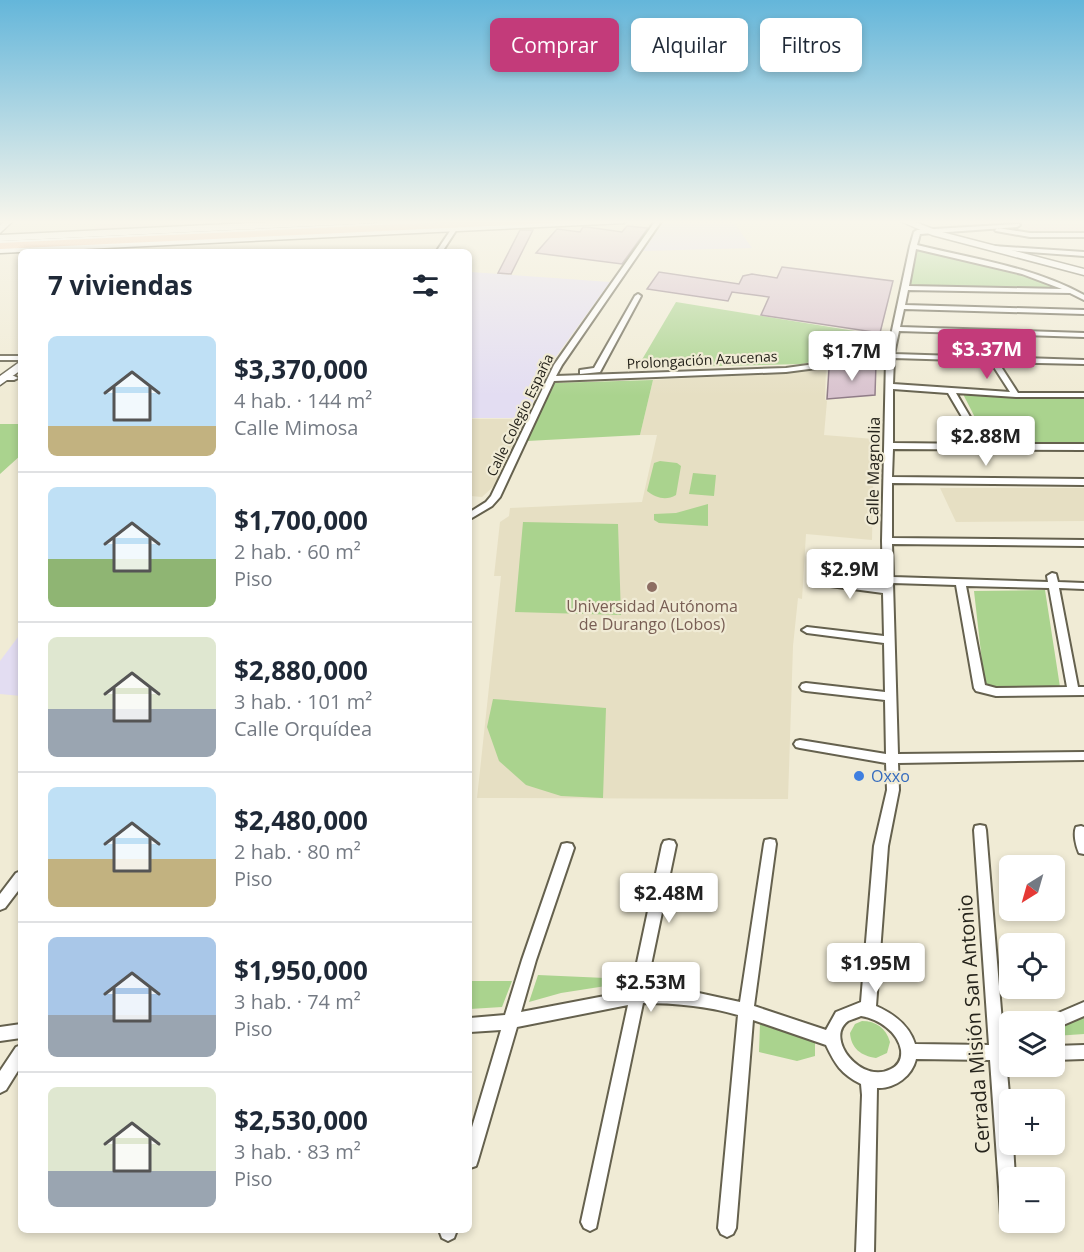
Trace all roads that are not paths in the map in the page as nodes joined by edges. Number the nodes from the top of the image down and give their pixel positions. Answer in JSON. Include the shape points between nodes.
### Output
{"nodes":[{"id":1,"x":619,"y":278,"type":"edge"},
{"id":2,"x":906,"y":278,"type":"edge"},
{"id":3,"x":1042,"y":278,"type":"edge"},
{"id":4,"x":904,"y":288,"type":"junction"},
{"id":5,"x":983,"y":291,"type":"junction"},
{"id":6,"x":1073,"y":291,"type":"junction"},
{"id":7,"x":638,"y":296,"type":"dead end"},
{"id":8,"x":1084,"y":298,"type":"edge"},
{"id":9,"x":900,"y":307,"type":"junction"},
{"id":10,"x":994,"y":311,"type":"junction"},
{"id":11,"x":1084,"y":312,"type":"edge"},
{"id":12,"x":896,"y":329,"type":"junction"},
{"id":13,"x":1084,"y":335,"type":"edge"},
{"id":14,"x":890,"y":356,"type":"junction"},
{"id":15,"x":0,"y":358,"type":"edge"},
{"id":16,"x":18,"y":358,"type":"edge"},
{"id":17,"x":993,"y":360,"type":"junction"},
{"id":18,"x":1084,"y":362,"type":"edge"},
{"id":19,"x":552,"y":376,"type":"junction"},
{"id":20,"x":8,"y":378,"type":"edge"},
{"id":21,"x":889,"y":386,"type":"junction"},
{"id":22,"x":0,"y":390,"type":"edge"},
{"id":23,"x":951,"y":391,"type":"junction"},
{"id":24,"x":1016,"y":395,"type":"junction"},
{"id":25,"x":1084,"y":395,"type":"edge"},
{"id":26,"x":888,"y":446,"type":"junction"},
{"id":27,"x":983,"y":446,"type":"junction"},
{"id":28,"x":1084,"y":447,"type":"edge"},
{"id":29,"x":888,"y":480,"type":"junction"},
{"id":30,"x":1084,"y":482,"type":"edge"},
{"id":31,"x":472,"y":515,"type":"edge"},
{"id":32,"x":887,"y":541,"type":"junction"},
{"id":33,"x":1084,"y":543,"type":"edge"},
{"id":34,"x":1054,"y":580,"type":"junction"},
{"id":35,"x":815,"y":581,"type":"dead end"},
{"id":36,"x":961,"y":583,"type":"junction"},
{"id":37,"x":888,"y":585,"type":"junction"},
{"id":38,"x":1084,"y":586,"type":"edge"},
{"id":39,"x":807,"y":630,"type":"dead end"},
{"id":40,"x":889,"y":640,"type":"junction"},
{"id":41,"x":806,"y":687,"type":"dead end"},
{"id":42,"x":1079,"y":691,"type":"edge"},
{"id":43,"x":890,"y":697,"type":"junction"},
{"id":44,"x":800,"y":744,"type":"dead end"},
{"id":45,"x":1084,"y":756,"type":"edge"},
{"id":46,"x":891,"y":759,"type":"junction"},
{"id":47,"x":980,"y":830,"type":"dead end"},
{"id":48,"x":1081,"y":831,"type":"dead end"},
{"id":49,"x":669,"y":844,"type":"dead end"},
{"id":50,"x":770,"y":844,"type":"dead end"},
{"id":51,"x":567,"y":848,"type":"dead end"},
{"id":52,"x":1084,"y":849,"type":"edge"},
{"id":53,"x":18,"y":881,"type":"edge"},
{"id":54,"x":0,"y":904,"type":"edge"},
{"id":55,"x":638,"y":996,"type":"junction"},
{"id":56,"x":1084,"y":1009,"type":"edge"},
{"id":57,"x":746,"y":1010,"type":"junction"},
{"id":58,"x":868,"y":1010,"type":"junction"},
{"id":59,"x":1001,"y":1011,"type":"edge"},
{"id":60,"x":1065,"y":1017,"type":"edge"},
{"id":61,"x":512,"y":1021,"type":"junction"},
{"id":62,"x":472,"y":1025,"type":"edge"},
{"id":63,"x":18,"y":1031,"type":"edge"},
{"id":64,"x":0,"y":1034,"type":"edge"},
{"id":65,"x":832,"y":1039,"type":"junction"},
{"id":66,"x":999,"y":1050,"type":"edge"},
{"id":67,"x":908,"y":1051,"type":"junction"},
{"id":68,"x":1084,"y":1052,"type":"edge"},
{"id":69,"x":1065,"y":1053,"type":"edge"},
{"id":70,"x":18,"y":1057,"type":"edge"},
{"id":71,"x":1006,"y":1077,"type":"edge"},
{"id":72,"x":868,"y":1079,"type":"junction"},
{"id":73,"x":0,"y":1085,"type":"edge"},
{"id":74,"x":472,"y":1153,"type":"edge"},
{"id":75,"x":1009,"y":1167,"type":"edge"},
{"id":76,"x":590,"y":1222,"type":"dead end"},
{"id":77,"x":727,"y":1228,"type":"dead end"},
{"id":78,"x":865,"y":1252,"type":"edge"}],
"edges":[{"from":1,"to":19,"type":"street","name":"Calle Colegio España"},
{"from":2,"to":4,"type":"street","name":"Calle Magnolia"},
{"from":3,"to":6,"type":"street"},
{"from":4,"to":5,"type":"street"},
{"from":4,"to":9,"type":"street","name":"Calle Magnolia"},
{"from":5,"to":6,"type":"street"},
{"from":5,"to":10,"type":"street"},
{"from":6,"to":8,"type":"street"},
{"from":7,"to":19,"type":"street","via":[[596,371]]},
{"from":9,"to":10,"type":"street"},
{"from":9,"to":12,"type":"street","name":"Calle Magnolia"},
{"from":10,"to":11,"type":"street"},
{"from":12,"to":13,"type":"street"},
{"from":12,"to":14,"type":"street","name":"Calle Magnolia"},
{"from":14,"to":17,"type":"street","name":"Prolongación Azucenas"},
{"from":14,"to":19,"type":"street","name":"Prolongación Azucenas","via":[[786,370]]},
{"from":14,"to":21,"type":"street","name":"Calle Magnolia"},
{"from":15,"to":16,"type":"street"},
{"from":17,"to":18,"type":"street","name":"Prolongación Azucenas"},
{"from":17,"to":24,"type":"street"},
{"from":19,"to":31,"type":"street","name":"Calle Colegio España","via":[[495,497]]},
{"from":20,"to":22,"type":"street"},
{"from":21,"to":23,"type":"street"},
{"from":21,"to":26,"type":"street","name":"Calle Magnolia"},
{"from":23,"to":24,"type":"street"},
{"from":23,"to":27,"type":"street"},
{"from":24,"to":25,"type":"street"},
{"from":26,"to":27,"type":"street"},
{"from":26,"to":29,"type":"street","name":"Calle Magnolia"},
{"from":27,"to":28,"type":"street"},
{"from":29,"to":30,"type":"street"},
{"from":29,"to":32,"type":"street","name":"Calle Magnolia"},
{"from":32,"to":33,"type":"street"},
{"from":32,"to":37,"type":"street","name":"Calle Magnolia"},
{"from":34,"to":36,"type":"street"},
{"from":34,"to":38,"type":"street"},
{"from":34,"to":42,"type":"street"},
{"from":35,"to":37,"type":"street"},
{"from":36,"to":37,"type":"street"},
{"from":36,"to":42,"type":"street","via":[[980,688],[996,692]]},
{"from":37,"to":40,"type":"street","name":"Calle Magnolia"},
{"from":39,"to":40,"type":"street"},
{"from":40,"to":43,"type":"street","name":"Calle Magnolia"},
{"from":41,"to":43,"type":"street"},
{"from":43,"to":46,"type":"street","name":"Calle Magnolia"},
{"from":44,"to":46,"type":"street"},
{"from":45,"to":46,"type":"street"},
{"from":46,"to":58,"type":"street","name":"Calle Magnolia","via":[[893,790],[881,846]]},
{"from":47,"to":59,"type":"street","name":"Cerrada Misión San Antonio"},
{"from":48,"to":52,"type":"street"},
{"from":49,"to":55,"type":"street"},
{"from":50,"to":57,"type":"street"},
{"from":51,"to":61,"type":"street"},
{"from":53,"to":54,"type":"street"},
{"from":55,"to":57,"type":"street","via":[[696,999]]},
{"from":55,"to":61,"type":"street"},
{"from":55,"to":76,"type":"street"},
{"from":56,"to":60,"type":"street"},
{"from":57,"to":65,"type":"street"},
{"from":57,"to":77,"type":"street"},
{"from":58,"to":65,"type":"street","via":[[849,1012],[839,1018]]},
{"from":58,"to":67,"type":"street","via":[[894,1023],[903,1034]]},
{"from":61,"to":62,"type":"street"},
{"from":61,"to":74,"type":"street"},
{"from":63,"to":64,"type":"street"},
{"from":65,"to":72,"type":"street","via":[[844,1065]]},
{"from":66,"to":67,"type":"street"},
{"from":67,"to":72,"type":"street","via":[[903,1070],[894,1077],[882,1081]]},
{"from":68,"to":69,"type":"street"},
{"from":70,"to":73,"type":"street"},
{"from":71,"to":75,"type":"street","name":"Cerrada Misión San Antonio"},
{"from":72,"to":78,"type":"street"}]}
